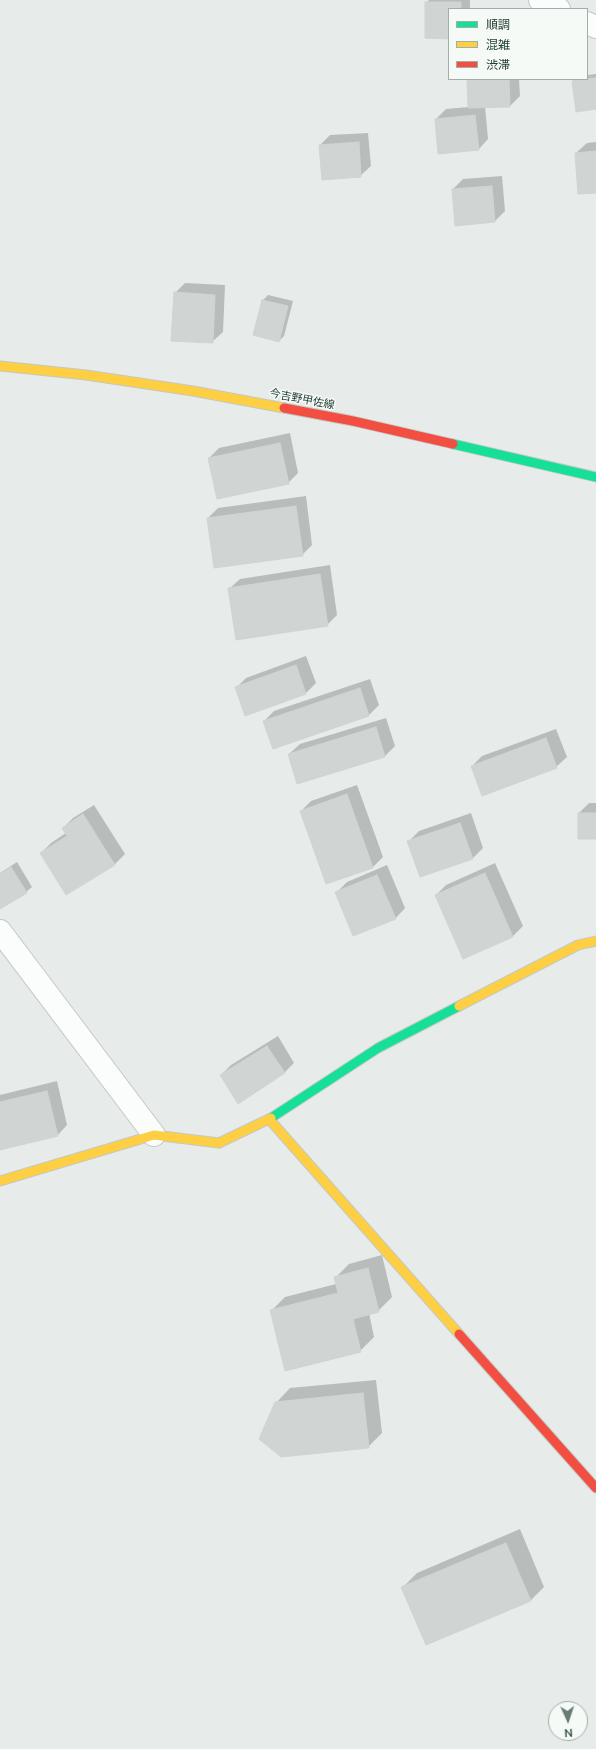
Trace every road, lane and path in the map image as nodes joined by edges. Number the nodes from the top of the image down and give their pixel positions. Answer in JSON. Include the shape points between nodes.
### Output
{"nodes":[{"id":1,"x":540,"y":0,"type":"edge"},
{"id":2,"x":557,"y":8,"type":"edge"},
{"id":3,"x":0,"y":366,"type":"edge"},
{"id":4,"x":596,"y":478,"type":"edge"},
{"id":5,"x":0,"y":931,"type":"edge"},
{"id":6,"x":596,"y":941,"type":"edge"},
{"id":7,"x":269,"y":1119,"type":"junction"},
{"id":8,"x":154,"y":1135,"type":"junction"},
{"id":9,"x":0,"y":1181,"type":"edge"},
{"id":10,"x":596,"y":1488,"type":"edge"}],
"edges":[{"from":1,"to":2,"type":"street"},
{"from":3,"to":4,"type":"street","name":"今吉野甲佐線","via":[[86,375],[193,391],[352,421]]},
{"from":5,"to":8,"type":"street"},
{"from":6,"to":7,"type":"street","via":[[578,945],[378,1048]]},
{"from":7,"to":8,"type":"street","via":[[219,1143]]},
{"from":7,"to":10,"type":"street"},
{"from":8,"to":9,"type":"street"}]}
